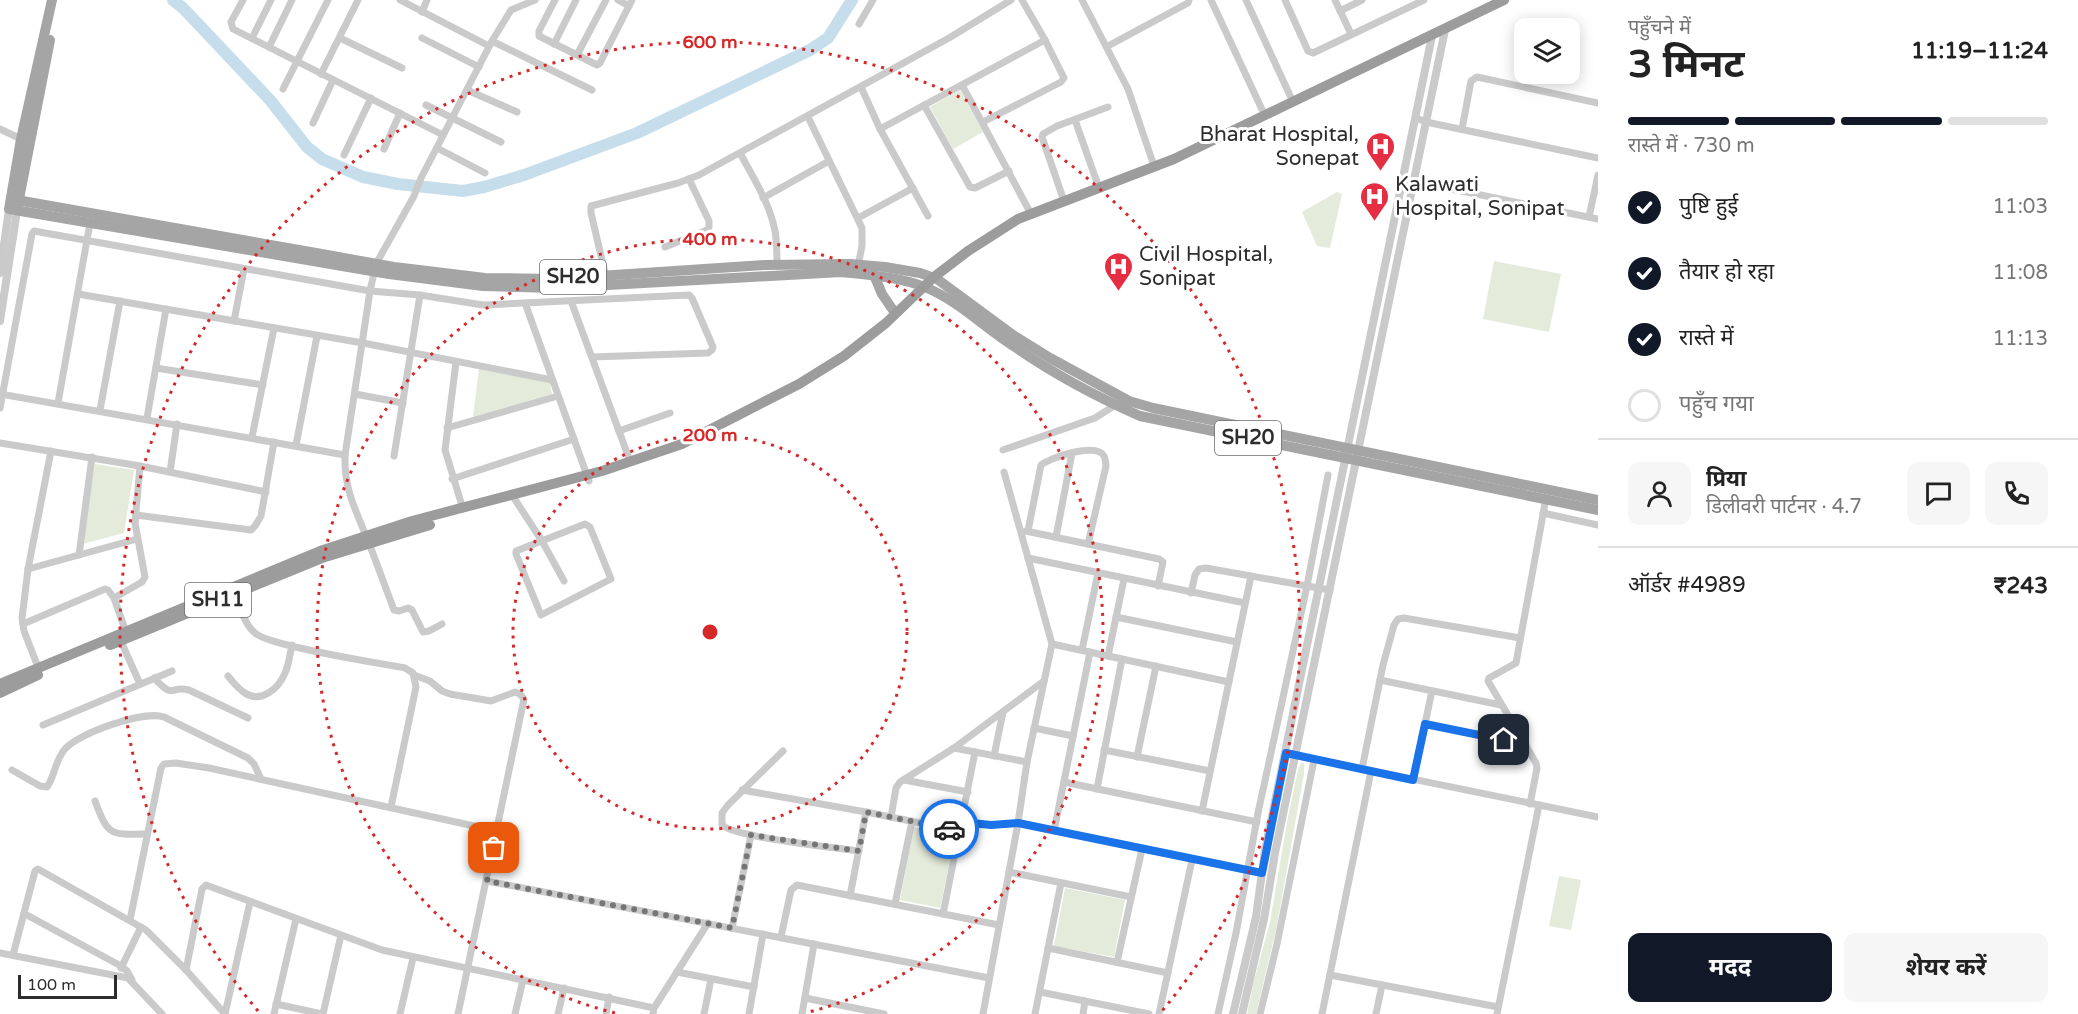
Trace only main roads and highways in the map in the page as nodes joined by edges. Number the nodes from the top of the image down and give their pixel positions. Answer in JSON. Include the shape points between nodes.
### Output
{"nodes":[{"id":1,"x":52,"y":0,"type":"edge"},
{"id":2,"x":60,"y":0,"type":"edge"},
{"id":3,"x":1504,"y":0,"type":"edge"},
{"id":4,"x":1486,"y":4,"type":"edge"},
{"id":5,"x":14,"y":205,"type":"junction"},
{"id":6,"x":375,"y":268,"type":"junction"},
{"id":7,"x":858,"y":269,"type":"junction"},
{"id":8,"x":874,"y":275,"type":"junction"},
{"id":9,"x":607,"y":280,"type":"junction"},
{"id":10,"x":933,"y":281,"type":"junction"},
{"id":11,"x":895,"y":314,"type":"junction"},
{"id":12,"x":604,"y":474,"type":"junction"},
{"id":13,"x":1546,"y":494,"type":"junction"},
{"id":14,"x":514,"y":498,"type":"junction"},
{"id":15,"x":1598,"y":500,"type":"edge"},
{"id":16,"x":1598,"y":510,"type":"edge"},
{"id":17,"x":429,"y":521,"type":"junction"},
{"id":18,"x":123,"y":636,"type":"junction"},
{"id":19,"x":0,"y":684,"type":"edge"},
{"id":20,"x":0,"y":693,"type":"edge"}],
"edges":[{"from":1,"to":5,"type":"main road","via":[[21,139]]},
{"from":2,"to":5,"type":"main road"},
{"from":3,"to":4,"type":"highway"},
{"from":4,"to":10,"type":"highway","via":[[1445,30],[1265,116],[1154,166],[1018,219]]},
{"from":5,"to":6,"type":"main road","number":"SH20","via":[[211,236]]},
{"from":5,"to":6,"type":"main road","number":"SH20","via":[[90,223]]},
{"from":6,"to":9,"type":"main road","number":"SH20","via":[[485,278]]},
{"from":7,"to":8,"type":"main road","number":"SH20"},
{"from":7,"to":9,"type":"main road","number":"SH20"},
{"from":7,"to":9,"type":"main road","number":"SH20","via":[[777,265]]},
{"from":7,"to":10,"type":"main road","number":"SH20","via":[[885,267],[920,273]]},
{"from":8,"to":10,"type":"main road","number":"SH20"},
{"from":8,"to":11,"type":"main road"},
{"from":10,"to":11,"type":"highway","number":"SH11"},
{"from":10,"to":12,"type":"highway","number":"SH11","via":[[890,327],[848,361],[802,390],[684,450]]},
{"from":10,"to":13,"type":"main road","number":"SH20","via":[[1140,416]]},
{"from":11,"to":12,"type":"highway","number":"SH11","via":[[844,356],[799,384],[682,444]]},
{"from":12,"to":14,"type":"highway","number":"SH11"},
{"from":13,"to":15,"type":"main road","number":"SH20"},
{"from":13,"to":16,"type":"main road","number":"SH20"},
{"from":14,"to":17,"type":"highway","number":"SH11"},
{"from":14,"to":17,"type":"highway","number":"SH11"},
{"from":17,"to":18,"type":"highway","number":"SH11","via":[[232,590]]},
{"from":18,"to":19,"type":"highway","number":"SH11"},
{"from":18,"to":20,"type":"highway","number":"SH11"}]}
